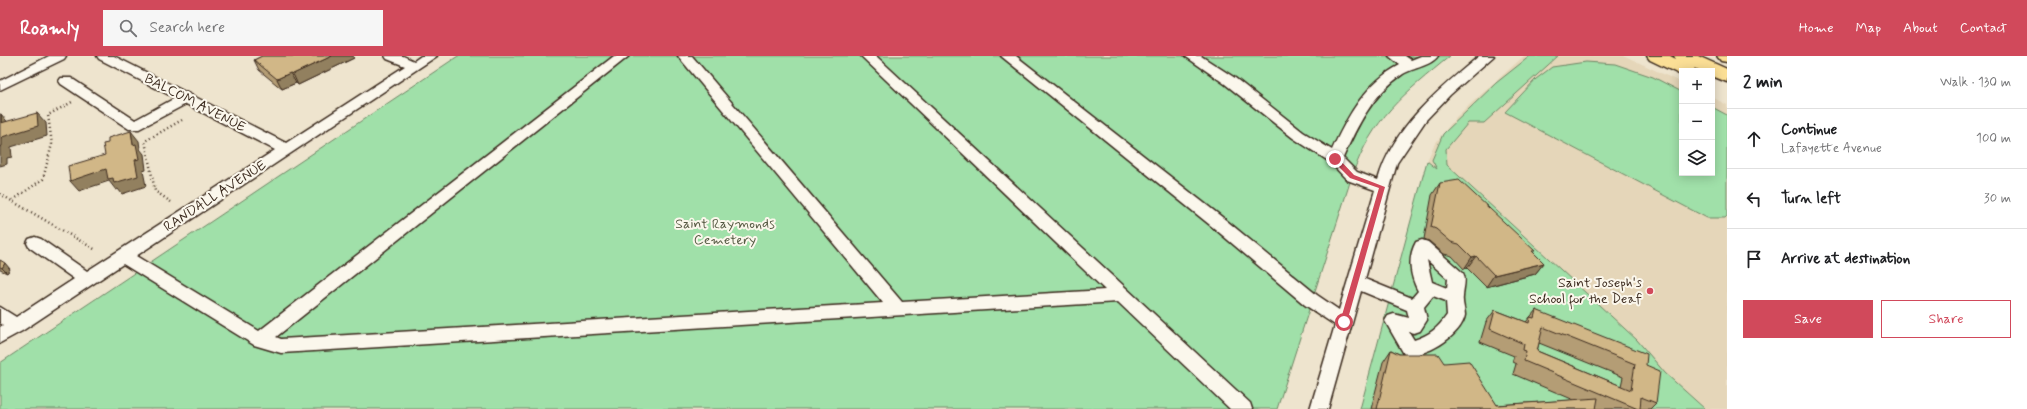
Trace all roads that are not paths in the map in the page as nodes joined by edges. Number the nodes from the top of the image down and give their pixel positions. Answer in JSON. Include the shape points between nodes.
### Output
{"nodes":[{"id":1,"x":59,"y":56,"type":"edge"},
{"id":2,"x":104,"y":56,"type":"edge"},
{"id":3,"x":392,"y":56,"type":"edge"},
{"id":4,"x":430,"y":56,"type":"edge"},
{"id":5,"x":622,"y":56,"type":"edge"},
{"id":6,"x":685,"y":56,"type":"edge"},
{"id":7,"x":868,"y":56,"type":"edge"},
{"id":8,"x":1008,"y":56,"type":"edge"},
{"id":9,"x":1192,"y":56,"type":"edge"},
{"id":10,"x":1396,"y":56,"type":"edge"},
{"id":11,"x":1431,"y":56,"type":"edge"},
{"id":12,"x":1487,"y":56,"type":"edge"},
{"id":13,"x":1656,"y":56,"type":"edge"},
{"id":14,"x":1683,"y":56,"type":"edge"},
{"id":15,"x":1703,"y":56,"type":"edge"},
{"id":16,"x":1410,"y":65,"type":"junction"},
{"id":17,"x":415,"y":66,"type":"junction"},
{"id":18,"x":1727,"y":67,"type":"edge"},
{"id":19,"x":1681,"y":68,"type":"edge"},
{"id":20,"x":1727,"y":76,"type":"edge"},
{"id":21,"x":66,"y":81,"type":"dead end"},
{"id":22,"x":1715,"y":85,"type":"edge"},
{"id":23,"x":0,"y":86,"type":"edge"},
{"id":24,"x":1727,"y":91,"type":"edge"},
{"id":25,"x":186,"y":98,"type":"junction"},
{"id":26,"x":287,"y":150,"type":"junction"},
{"id":27,"x":1335,"y":159,"type":"junction"},
{"id":28,"x":1382,"y":187,"type":"junction"},
{"id":29,"x":35,"y":243,"type":"dead end"},
{"id":30,"x":123,"y":256,"type":"junction"},
{"id":31,"x":87,"y":280,"type":"junction"},
{"id":32,"x":1355,"y":282,"type":"junction"},
{"id":33,"x":1424,"y":286,"type":"junction"},
{"id":34,"x":1124,"y":295,"type":"junction"},
{"id":35,"x":1454,"y":297,"type":"junction"},
{"id":36,"x":1414,"y":306,"type":"junction"},
{"id":37,"x":898,"y":309,"type":"junction"},
{"id":38,"x":0,"y":314,"type":"edge"},
{"id":39,"x":1344,"y":322,"type":"junction"},
{"id":40,"x":16,"y":326,"type":"junction"},
{"id":41,"x":0,"y":336,"type":"edge"},
{"id":42,"x":260,"y":340,"type":"junction"},
{"id":43,"x":1243,"y":409,"type":"edge"},
{"id":44,"x":1319,"y":409,"type":"edge"}],
"edges":[{"from":1,"to":23,"type":"street"},
{"from":2,"to":25,"type":"street","name":"BALCOM AVENUE"},
{"from":3,"to":17,"type":"street"},
{"from":4,"to":17,"type":"street","name":"RANDALL AVENUE"},
{"from":5,"to":42,"type":"street"},
{"from":6,"to":37,"type":"street"},
{"from":7,"to":34,"type":"street"},
{"from":8,"to":39,"type":"street","via":[[1312,300]]},
{"from":9,"to":27,"type":"street","via":[[1230,81],[1298,135]]},
{"from":10,"to":16,"type":"street"},
{"from":11,"to":16,"type":"street"},
{"from":12,"to":28,"type":"street","via":[[1437,100],[1411,128],[1390,163]]},
{"from":13,"to":19,"type":"highway"},
{"from":14,"to":20,"type":"highway"},
{"from":15,"to":18,"type":"highway"},
{"from":16,"to":27,"type":"street","via":[[1390,77],[1370,97],[1351,126]]},
{"from":17,"to":26,"type":"street","name":"RANDALL AVENUE"},
{"from":21,"to":25,"type":"street","via":[[134,126]]},
{"from":22,"to":24,"type":"highway"},
{"from":25,"to":26,"type":"street","name":"BALCOM AVENUE"},
{"from":26,"to":30,"type":"street","name":"RANDALL AVENUE"},
{"from":27,"to":28,"type":"street","via":[[1352,176]]},
{"from":28,"to":32,"type":"street"},
{"from":29,"to":31,"type":"street"},
{"from":30,"to":31,"type":"street","name":"RANDALL AVENUE"},
{"from":30,"to":42,"type":"street"},
{"from":31,"to":40,"type":"street","name":"RANDALL AVENUE"},
{"from":32,"to":36,"type":"street"},
{"from":32,"to":39,"type":"street"},
{"from":33,"to":35,"type":"street"},
{"from":33,"to":35,"type":"street","via":[[1417,259],[1422,246],[1457,277]]},
{"from":33,"to":36,"type":"street","via":[[1427,292]]},
{"from":34,"to":37,"type":"street"},
{"from":34,"to":43,"type":"street"},
{"from":35,"to":36,"type":"street","via":[[1456,316],[1446,332],[1434,341],[1410,349],[1394,321],[1414,326],[1418,320]]},
{"from":37,"to":42,"type":"street","via":[[309,346],[281,346]]},
{"from":38,"to":40,"type":"street"},
{"from":39,"to":44,"type":"street"},
{"from":40,"to":41,"type":"street","name":"RANDALL AVENUE"}]}
